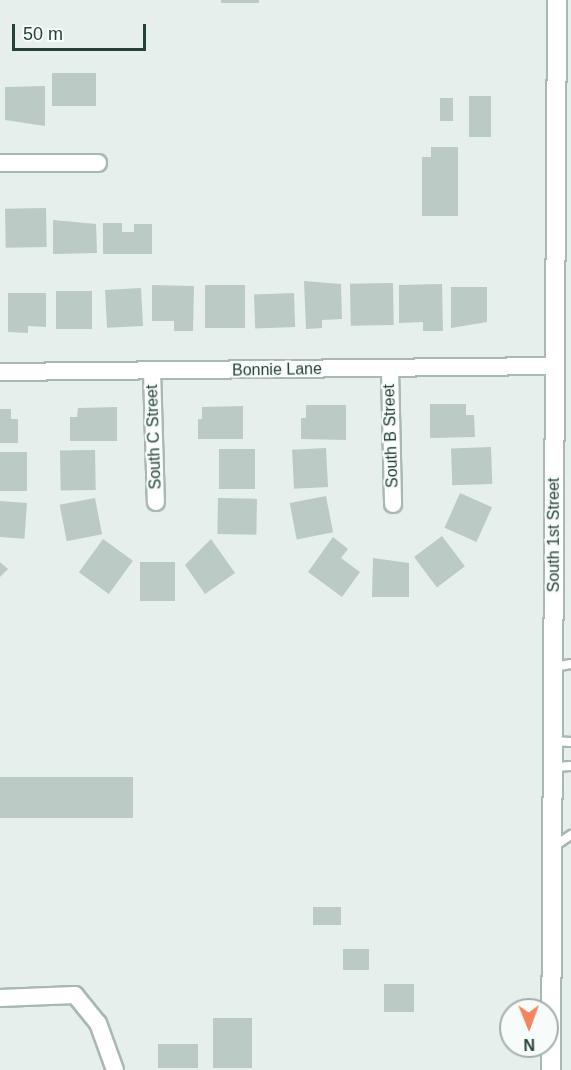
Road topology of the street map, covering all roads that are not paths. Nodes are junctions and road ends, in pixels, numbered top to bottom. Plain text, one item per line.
1 (557, 0) edge
2 (564, 71) edge
3 (0, 163) edge
4 (98, 163) dead end
5 (555, 366) junction
6 (390, 369) junction
7 (152, 371) junction
8 (0, 372) edge
9 (156, 502) dead end
10 (393, 504) dead end
11 (562, 665) edge
12 (562, 741) edge
13 (562, 767) edge
14 (571, 835) edge
15 (552, 847) junction
16 (0, 998) edge
17 (115, 1070) edge
18 (551, 1070) edge

1 - 2 main road, South 1st Street
2 - 5 main road, South 1st Street
3 - 4 street
5 - 6 street, Bonnie Lane
5 - 11 main road, South 1st Street
6 - 7 street, Bonnie Lane
6 - 10 street, South B Street
7 - 8 street, Bonnie Lane
7 - 9 street, South C Street
11 - 12 main road, South 1st Street
12 - 13 main road, South 1st Street
13 - 15 main road, South 1st Street
14 - 15 lane
15 - 18 main road, South 1st Street
16 - 17 street

